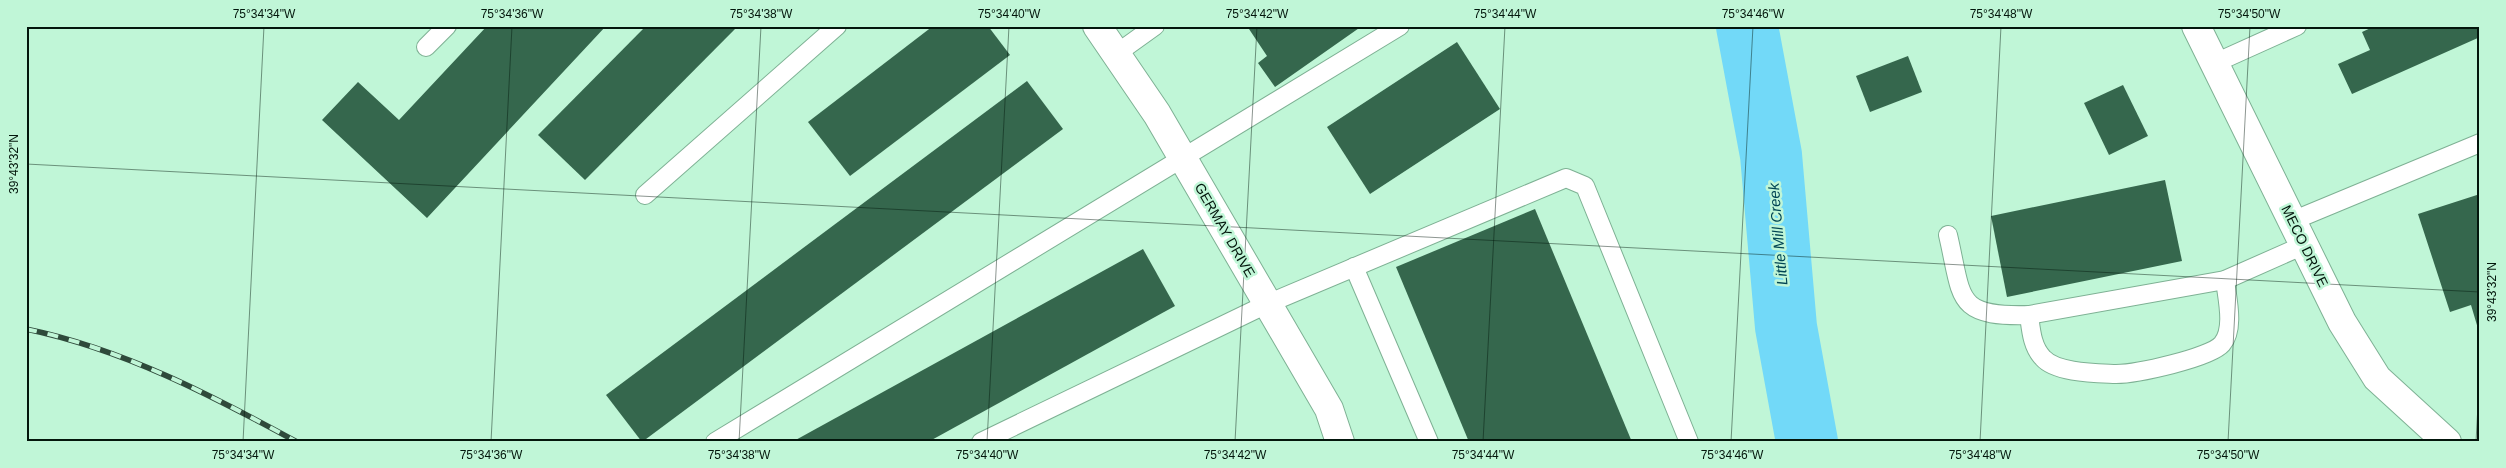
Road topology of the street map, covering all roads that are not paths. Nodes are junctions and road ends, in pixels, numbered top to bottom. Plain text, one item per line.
1 (447, 26) edge
2 (837, 26) edge
3 (1096, 26) edge
4 (1155, 26) edge
5 (1400, 26) edge
6 (2196, 26) edge
7 (2297, 26) edge
8 (426, 47) dead end
9 (1116, 54) junction
10 (2215, 64) junction
11 (2480, 144) edge
12 (1183, 159) junction
13 (645, 195) dead end
14 (2292, 221) junction
15 (1948, 235) dead end
16 (2304, 245) junction
17 (1354, 267) junction
18 (2225, 280) junction
19 (1267, 304) junction
20 (2029, 315) junction
21 (715, 442) edge
22 (981, 442) edge
23 (1340, 442) edge
24 (1429, 442) edge
25 (1689, 442) edge
26 (2447, 442) edge

1 - 8 lane
2 - 13 lane
3 - 9 street, GERMAY DRIVE
4 - 9 lane
5 - 12 lane
6 - 10 street, MECO DRIVE
7 - 10 lane
9 - 12 street, GERMAY DRIVE
10 - 14 street, MECO DRIVE
11 - 14 lane
12 - 19 street, GERMAY DRIVE
12 - 21 lane
14 - 16 street, MECO DRIVE
15 - 20 lane
16 - 18 lane
16 - 26 street, MECO DRIVE
17 - 19 lane
17 - 24 lane
17 - 25 lane
18 - 20 lane
18 - 20 lane
19 - 22 lane
19 - 23 street, GERMAY DRIVE

